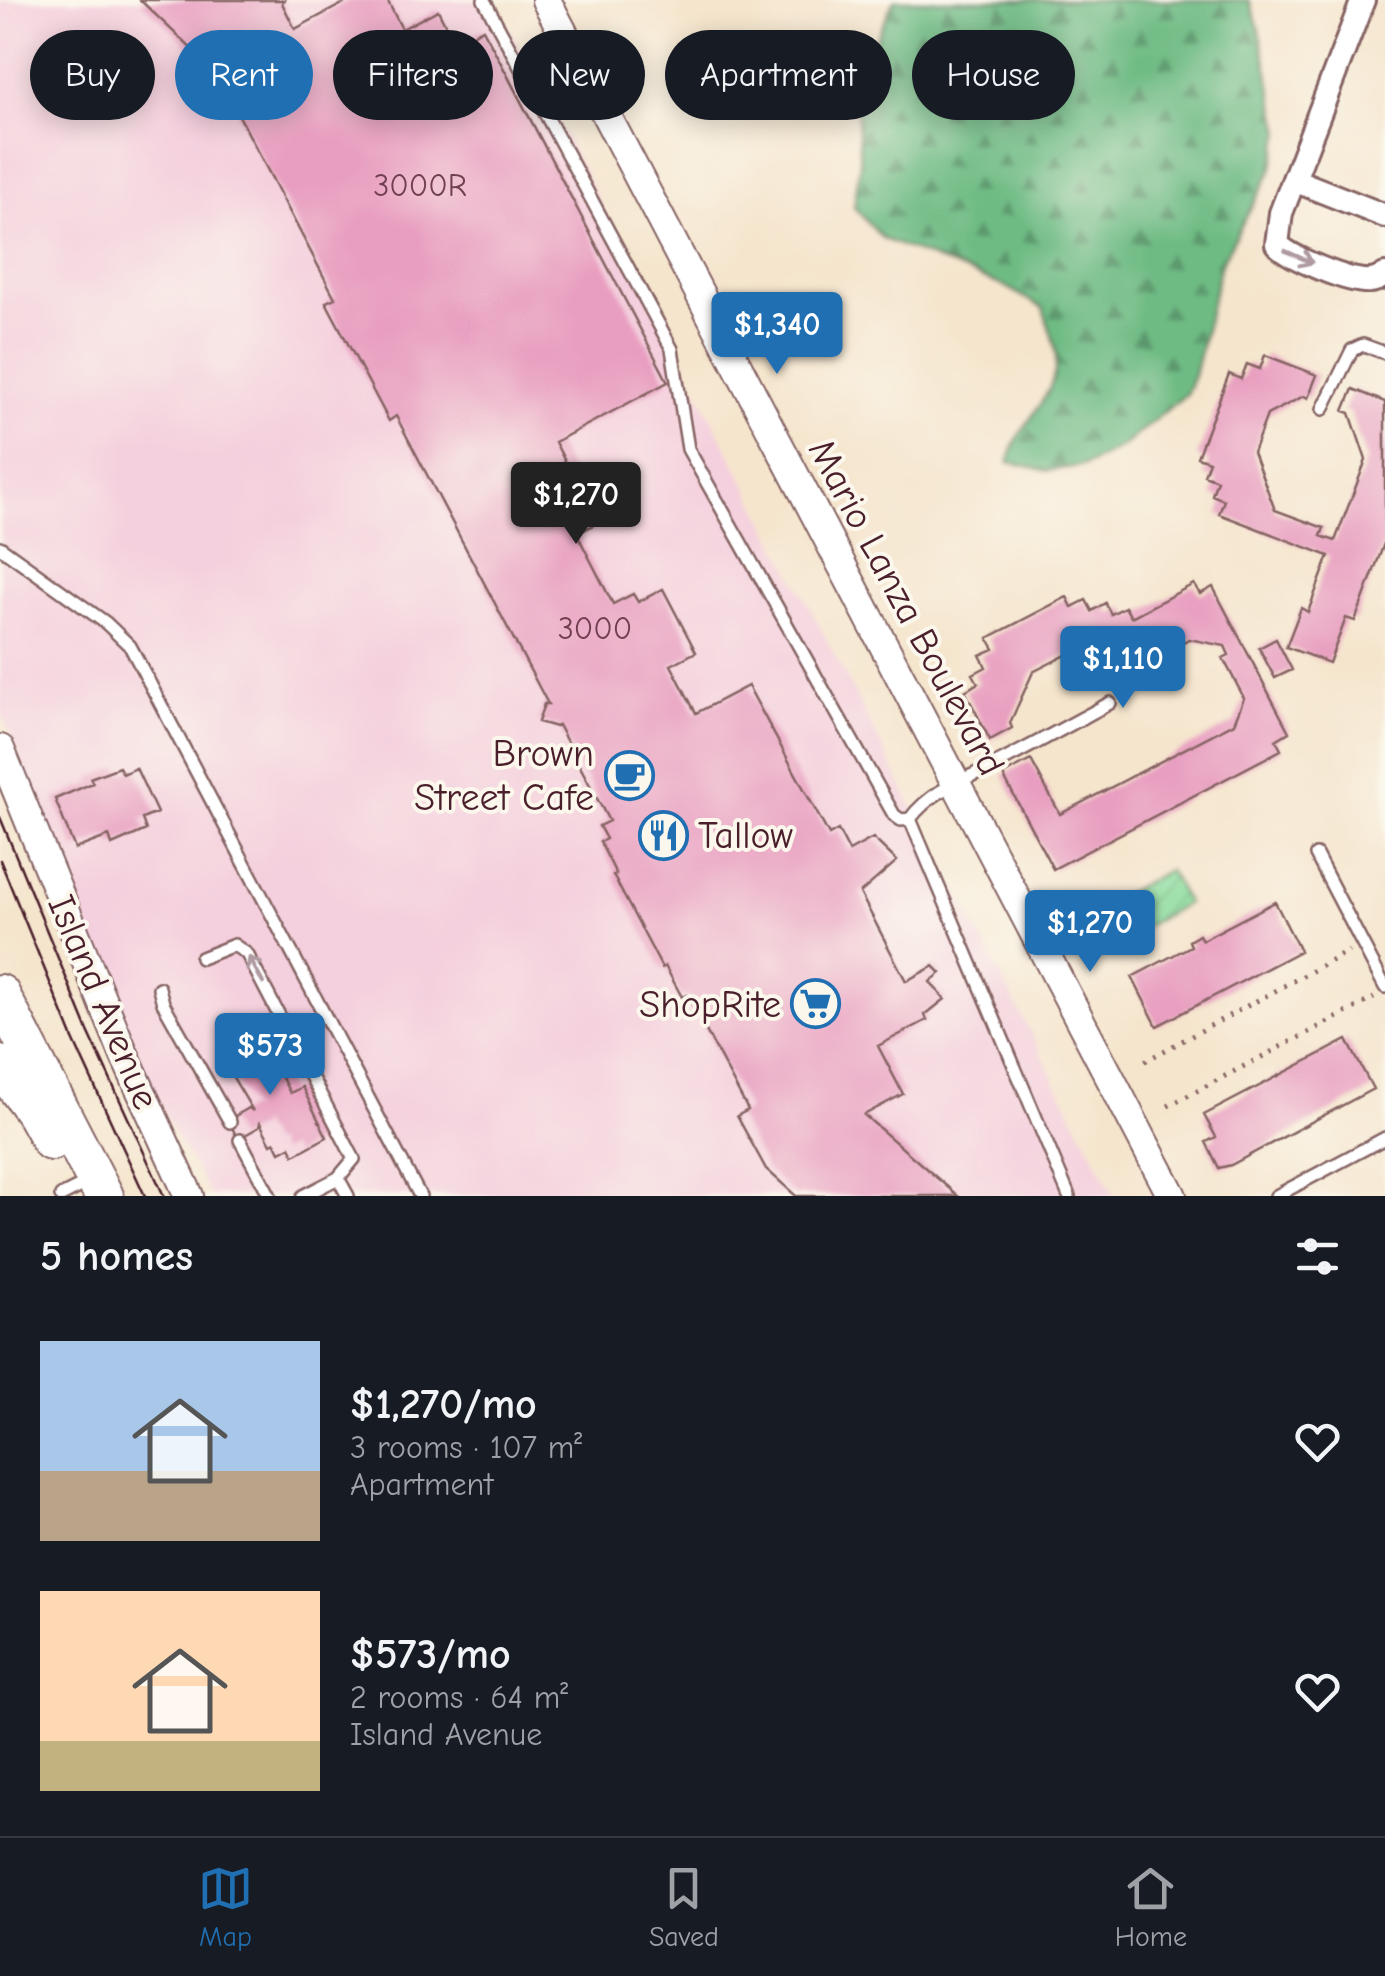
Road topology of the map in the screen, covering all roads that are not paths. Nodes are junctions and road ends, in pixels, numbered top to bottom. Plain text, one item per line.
1 (484, 0) edge
2 (546, 0) edge
3 (1362, 0) edge
4 (1294, 180) junction
5 (1385, 216) edge
6 (1385, 275) edge
7 (1385, 353) edge
8 (1323, 408) dead end
9 (0, 547) edge
10 (1110, 704) dead end
11 (0, 750) edge
12 (956, 781) junction
13 (910, 820) junction
14 (1316, 855) dead end
15 (201, 958) dead end
16 (159, 988) dead end
17 (1385, 990) edge
18 (6, 1020) edge
19 (0, 1066) edge
20 (230, 1122) dead end
21 (1385, 1138) edge
22 (240, 1140) dead end
23 (338, 1178) junction
24 (81, 1194) edge
25 (190, 1196) edge
26 (270, 1196) edge
27 (303, 1196) edge
28 (348, 1196) edge
29 (420, 1196) edge
30 (1069, 1196) edge
31 (1172, 1196) edge
32 (1276, 1196) edge

1 - 13 lane
2 - 12 street, Mario Lanza Boulevard
3 - 4 street
4 - 5 street
4 -> 6 street
7 - 8 lane
9 - 29 lane
10 - 12 lane
11 - 25 street, Island Avenue
12 - 13 lane
12 - 31 street, Mario Lanza Boulevard
13 - 30 lane
14 - 17 lane
23 -> 15 lane
16 - 20 lane
18 - 24 main road
19 - 24 main road
21 - 32 lane
22 - 26 lane
23 - 27 lane
23 - 28 lane

